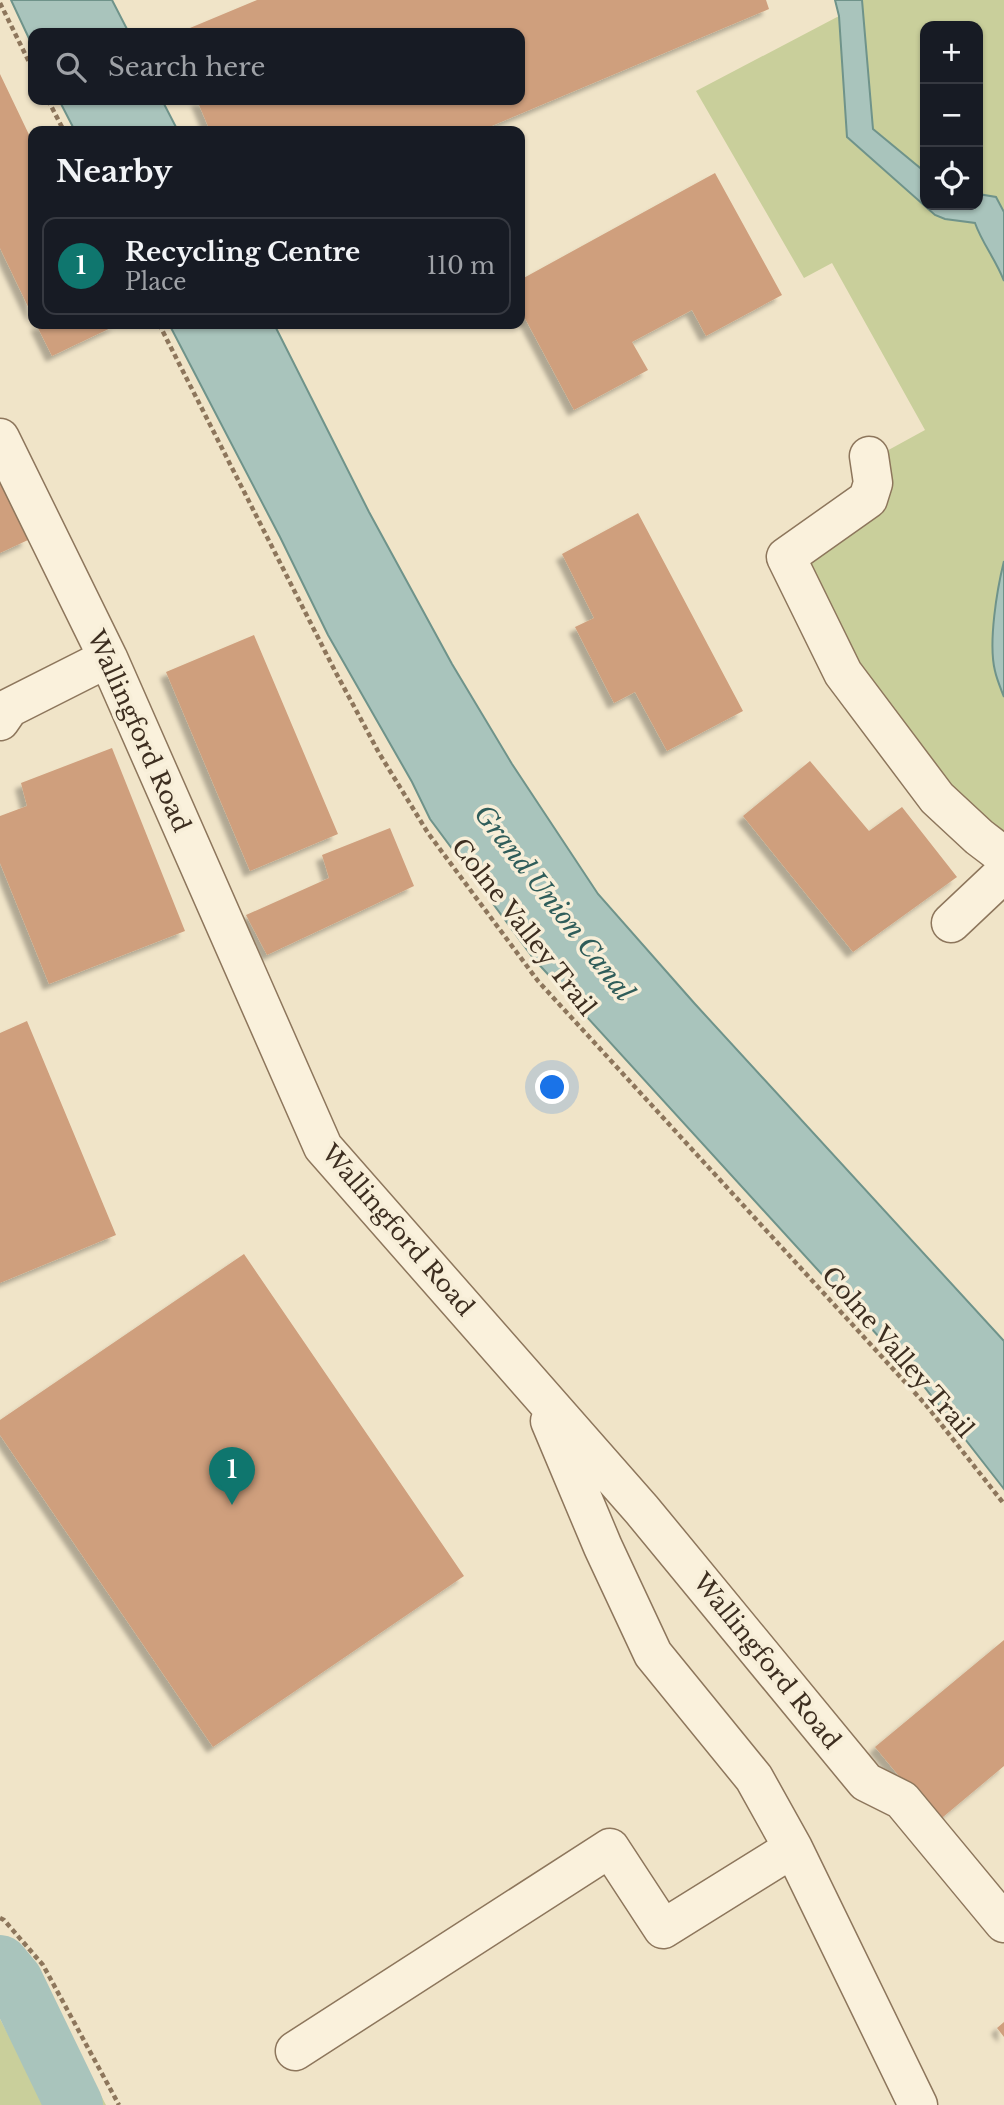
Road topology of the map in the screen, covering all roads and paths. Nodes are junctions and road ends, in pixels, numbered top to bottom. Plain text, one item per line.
1 (0, 3) edge
2 (28, 60) edge
3 (51, 105) edge
4 (61, 126) edge
5 (162, 329) edge
6 (0, 438) edge
7 (869, 456) dead end
8 (108, 658) junction
9 (0, 721) edge
10 (1004, 856) edge
11 (1004, 873) edge
12 (951, 923) dead end
13 (536, 1390) junction
14 (1004, 1504) edge
15 (793, 1848) junction
16 (0, 1918) edge
17 (1004, 1923) edge
18 (295, 2052) dead end
19 (120, 2105) edge
20 (918, 2105) edge

1 - 2 path
3 - 4 path
5 - 14 path, Colne Valley Trail
6 - 8 street, Wallingford Road
7 - 10 street
8 - 9 street
8 - 13 street, Wallingford Road
11 - 12 street
13 - 15 street
13 - 17 street, Wallingford Road
15 - 18 street
15 - 20 street
16 - 19 path

